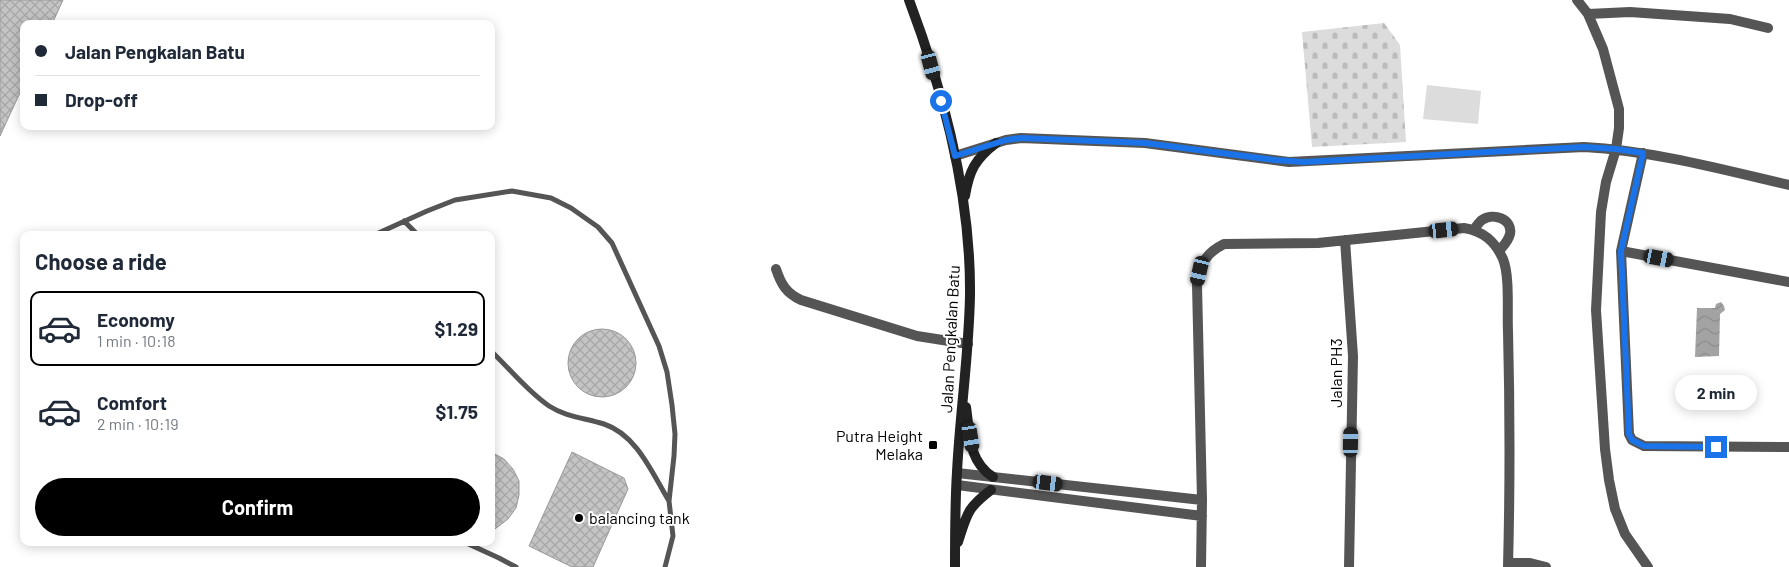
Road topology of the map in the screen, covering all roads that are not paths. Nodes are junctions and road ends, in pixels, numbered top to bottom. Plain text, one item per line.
1 (909, 0) edge
2 (1577, 0) edge
3 (1588, 14) junction
4 (1768, 28) dead end
5 (996, 143) junction
6 (1616, 149) junction
7 (1643, 153) junction
8 (955, 156) junction
9 (1789, 185) edge
10 (964, 212) junction
11 (404, 221) junction
12 (391, 227) junction
13 (1474, 229) junction
14 (382, 231) edge
15 (389, 231) edge
16 (414, 231) edge
17 (1345, 240) junction
18 (1499, 251) junction
19 (1621, 251) junction
20 (776, 268) dead end
21 (1789, 282) edge
22 (968, 344) junction
23 (495, 355) edge
24 (964, 389) junction
25 (1789, 447) edge
26 (957, 473) junction
27 (993, 477) junction
28 (1022, 480) junction
29 (1059, 484) junction
30 (956, 485) junction
31 (991, 490) junction
32 (1021, 494) junction
33 (1058, 498) junction
34 (1202, 500) junction
35 (669, 501) junction
36 (1202, 516) junction
37 (473, 546) edge
38 (955, 553) junction
39 (1508, 565) edge
40 (516, 567) edge
41 (665, 567) edge
42 (955, 567) edge
43 (1201, 567) edge
44 (1349, 567) edge
45 (1546, 567) edge
46 (1648, 567) edge

1 - 8 main road, Jalan Pengkalan Batu
2 - 3 street
3 - 4 street
3 - 6 street
5 - 6 street
5 - 8 street
5 - 10 main road
6 - 7 street
6 - 46 street
7 - 9 street
7 - 19 street
8 - 10 main road, Jalan Pengkalan Batu
10 - 22 main road, Jalan Pengkalan Batu
11 - 12 lane
11 - 16 lane
11 - 35 lane
12 - 14 lane
12 - 15 lane
13 - 17 street
13 - 18 street
13 - 18 street
17 - 34 street
17 - 44 street, Jalan PH3
18 - 39 street
19 - 21 street
19 - 25 street
20 - 22 street
22 - 24 main road, Jalan Pengkalan Batu
23 - 35 lane
24 - 26 main road, Jalan Pengkalan Batu
24 - 27 main road
26 - 27 street
26 - 30 main road, Jalan Pengkalan Batu
27 - 28 street
28 - 29 street
28 - 32 street
29 - 33 street
29 - 34 street
30 - 31 street
30 - 38 main road, Jalan Pengkalan Batu
31 - 32 street
31 - 38 main road
32 - 33 street
33 - 36 street
34 - 36 street
35 - 41 lane
36 - 43 street
37 - 40 lane
38 - 42 main road, Jalan Pengkalan Batu
39 - 45 street

